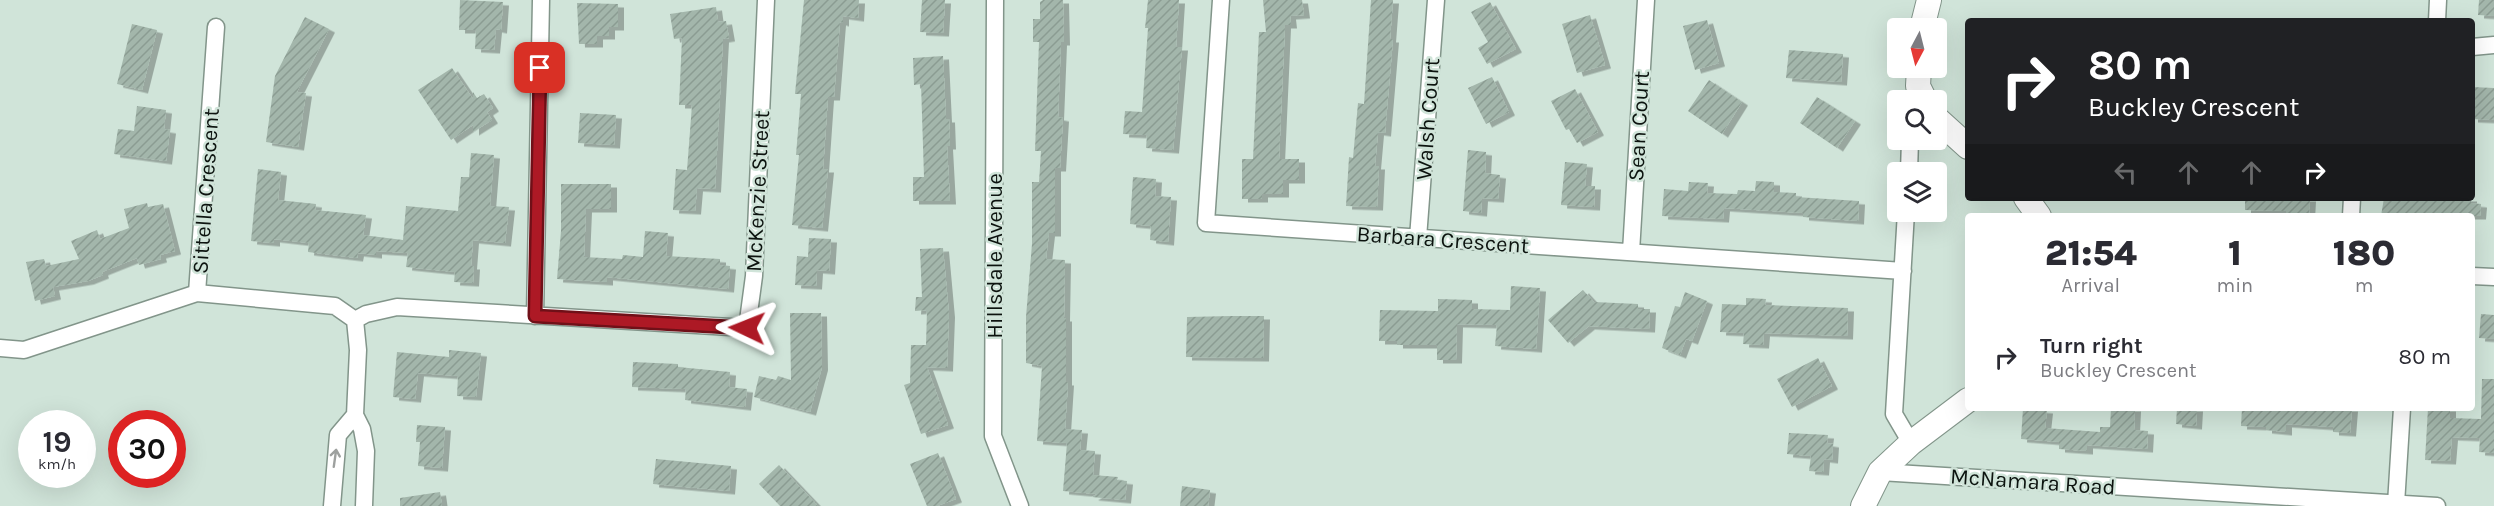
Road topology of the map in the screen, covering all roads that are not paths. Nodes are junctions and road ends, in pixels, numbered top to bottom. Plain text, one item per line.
1 (541, 0) edge
2 (766, 0) edge
3 (995, 0) edge
4 (1221, 0) edge
5 (1436, 0) edge
6 (1646, 0) edge
7 (1929, 0) edge
8 (2438, 0) edge
9 (1924, 18) edge
10 (2437, 18) edge
11 (216, 27) dead end
12 (2494, 45) edge
13 (2475, 47) edge
14 (1947, 128) edge
15 (1965, 144) edge
16 (1905, 222) edge
17 (1418, 238) junction
18 (1631, 252) junction
19 (1903, 271) junction
20 (2475, 276) edge
21 (2494, 277) edge
22 (197, 293) junction
23 (535, 316) junction
24 (355, 320) junction
25 (0, 348) edge
26 (1965, 402) edge
27 (2403, 411) edge
28 (355, 415) junction
29 (1911, 443) junction
30 (1880, 472) junction
31 (2322, 503) edge
32 (2396, 504) junction
33 (332, 506) edge
34 (364, 506) edge
35 (1020, 506) edge
36 (1863, 506) edge
37 (2438, 506) edge

1 - 23 street
2 - 23 street, McKenzie Street
3 - 35 street, Hillsdale Avenue
4 - 17 street, Barbara Crescent
5 - 17 street, Walsh Court
6 - 18 street, Sean Court
7 - 9 main road
8 - 10 street
11 - 22 street, Sittella Crescent
12 - 13 street
14 - 15 main road
16 - 19 street
17 - 18 street, Barbara Crescent
18 - 19 street, Barbara Crescent
19 - 29 street
20 - 21 street
22 - 24 street
22 - 25 street, Sittella Crescent
23 - 24 street, McKenzie Street
24 - 28 street
26 - 29 main road
27 - 32 street
33 -> 28 street
28 - 34 street
29 - 30 main road
30 - 31 street, McNamara Road
30 - 36 main road
31 - 32 street, McNamara Road
32 - 37 street, McNamara Road

